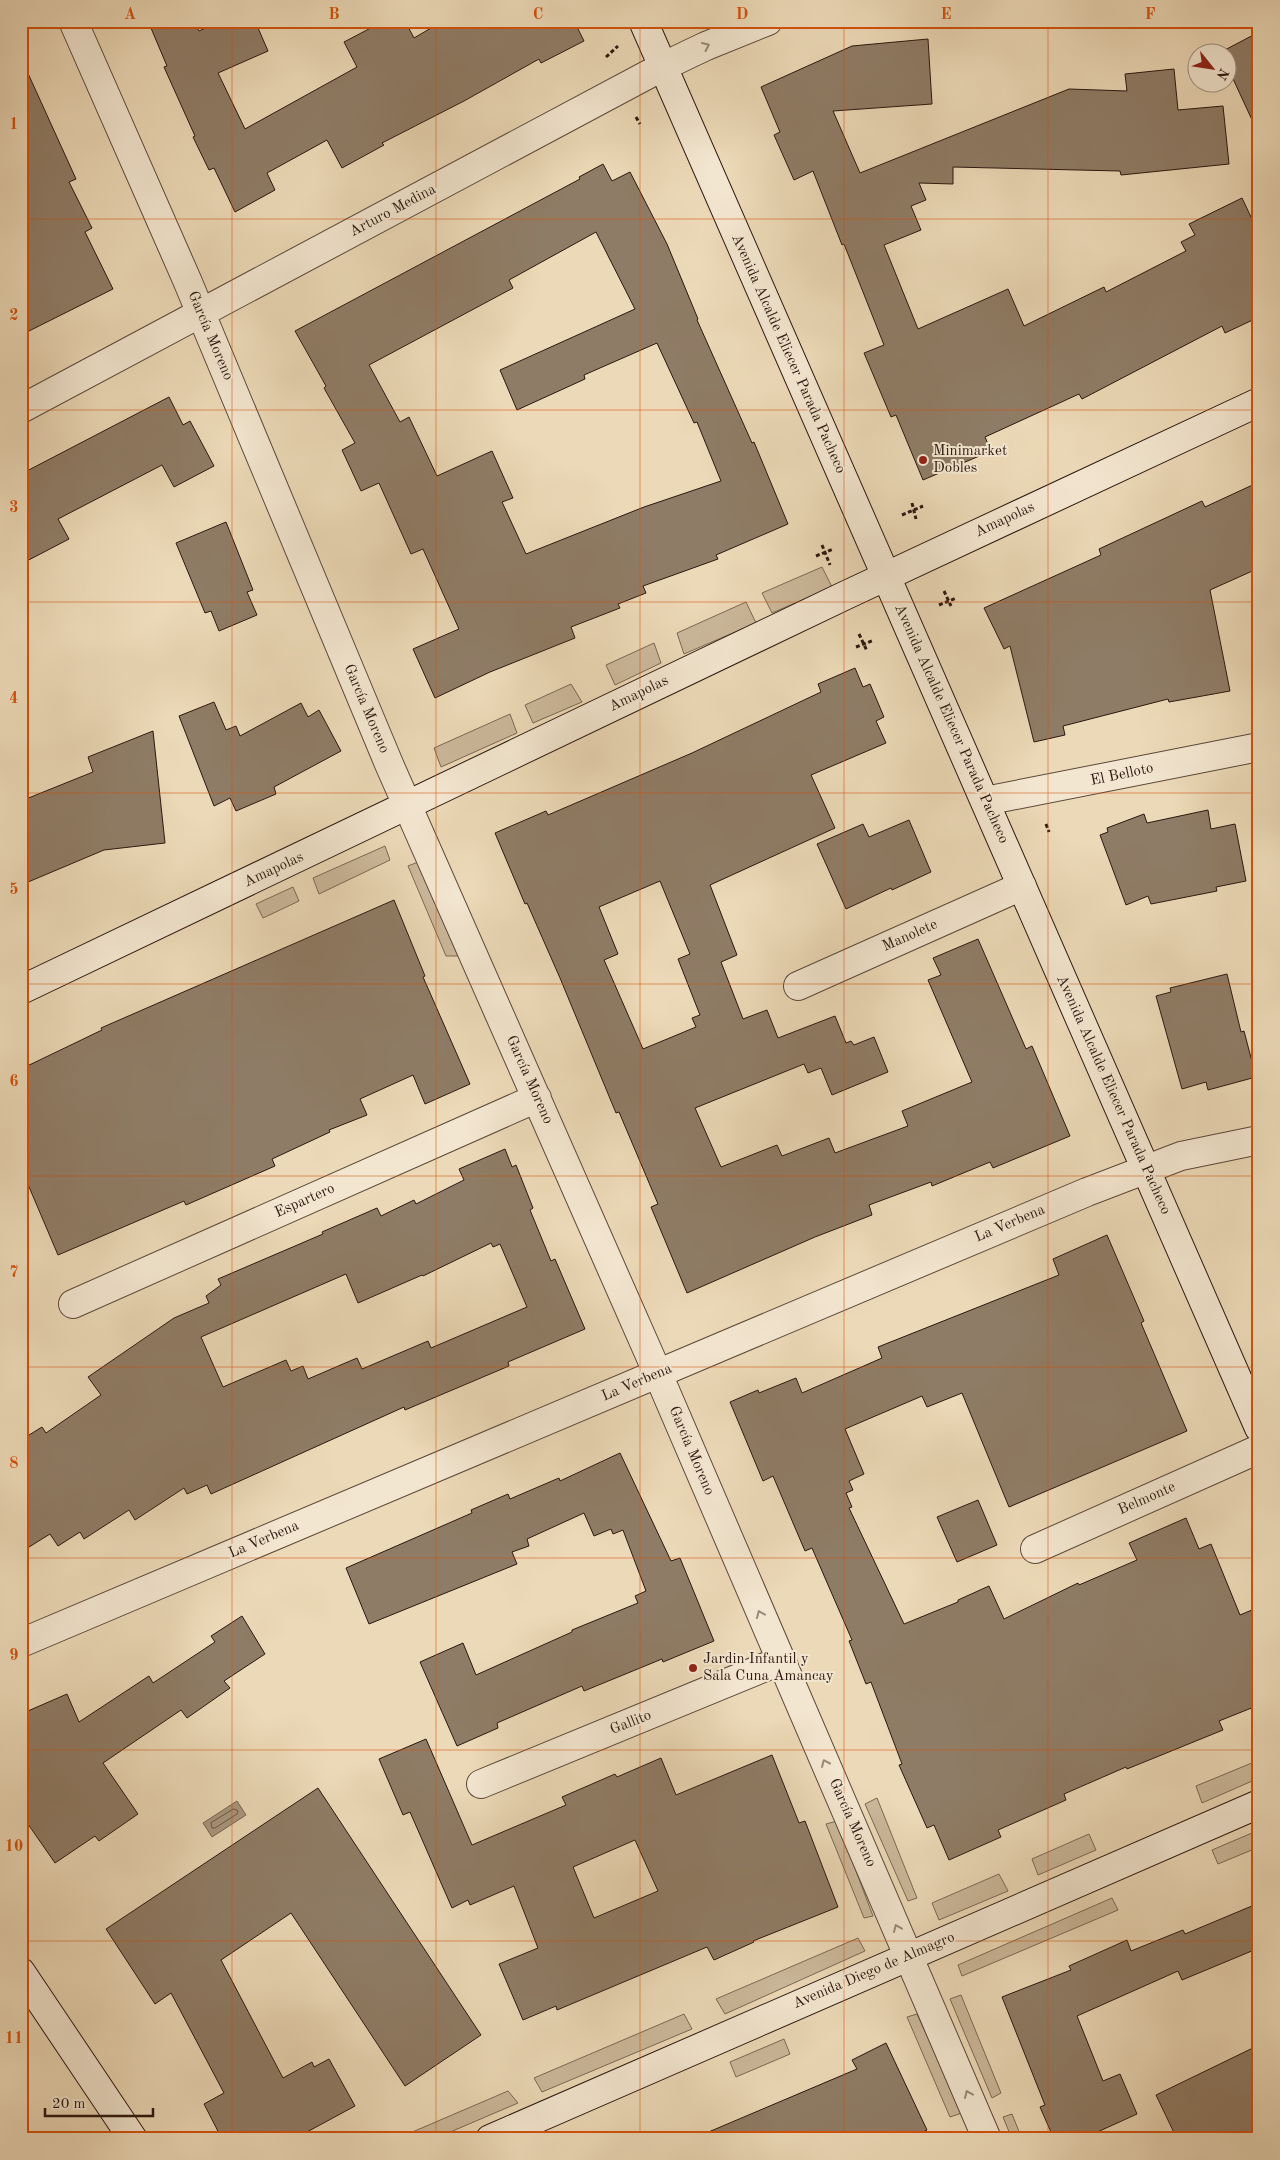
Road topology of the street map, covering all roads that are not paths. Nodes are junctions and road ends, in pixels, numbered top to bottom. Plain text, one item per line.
1 (72, 21) edge
2 (643, 21) edge
3 (768, 21) edge
4 (662, 67) junction
5 (201, 313) junction
6 (1259, 402) edge
7 (21, 409) edge
8 (886, 577) junction
9 (1259, 747) edge
10 (985, 801) junction
11 (408, 805) junction
12 (1022, 886) junction
13 (798, 986) dead end
14 (21, 990) edge
15 (537, 1098) junction
16 (1259, 1140) edge
17 (1146, 1168) junction
18 (73, 1304) dead end
19 (658, 1374) junction
20 (1259, 1428) edge
21 (1259, 1449) edge
22 (1035, 1549) dead end
23 (21, 1643) edge
24 (780, 1661) junction
25 (481, 1784) dead end
26 (1259, 1804) edge
27 (909, 1956) junction
28 (21, 1972) edge
29 (133, 2139) edge
30 (490, 2139) edge
31 (987, 2139) edge

1 - 5 street, García Moreno
2 - 4 street, Avenida Alcalde Eliecer Parada Pacheco
4 -> 3 street, Arturo Medina
4 - 5 street, Arturo Medina
4 - 8 street, Avenida Alcalde Eliecer Parada Pacheco
5 - 7 street, Arturo Medina
5 - 11 street, García Moreno
6 - 8 street, Amapolas
8 - 10 street, Avenida Alcalde Eliecer Parada Pacheco
8 - 11 street, Amapolas
9 - 10 street, El Belloto
10 - 12 street, Avenida Alcalde Eliecer Parada Pacheco
11 - 14 street, Amapolas
11 - 15 street, García Moreno
12 - 13 street, Manolete
12 - 17 street, Avenida Alcalde Eliecer Parada Pacheco
15 - 18 street, Espartero
15 - 19 street, García Moreno
16 - 17 street, La Verbena
17 - 19 street, La Verbena
17 - 20 street, Avenida Alcalde Eliecer Parada Pacheco
19 - 23 street, La Verbena
24 -> 19 street, García Moreno
21 - 22 street, Belmonte
24 - 25 street, Gallito
27 -> 24 street, García Moreno
26 - 27 street, Avenida Diego de Almagro
27 - 30 street, Avenida Diego de Almagro
31 -> 27 street, García Moreno
28 - 29 street

